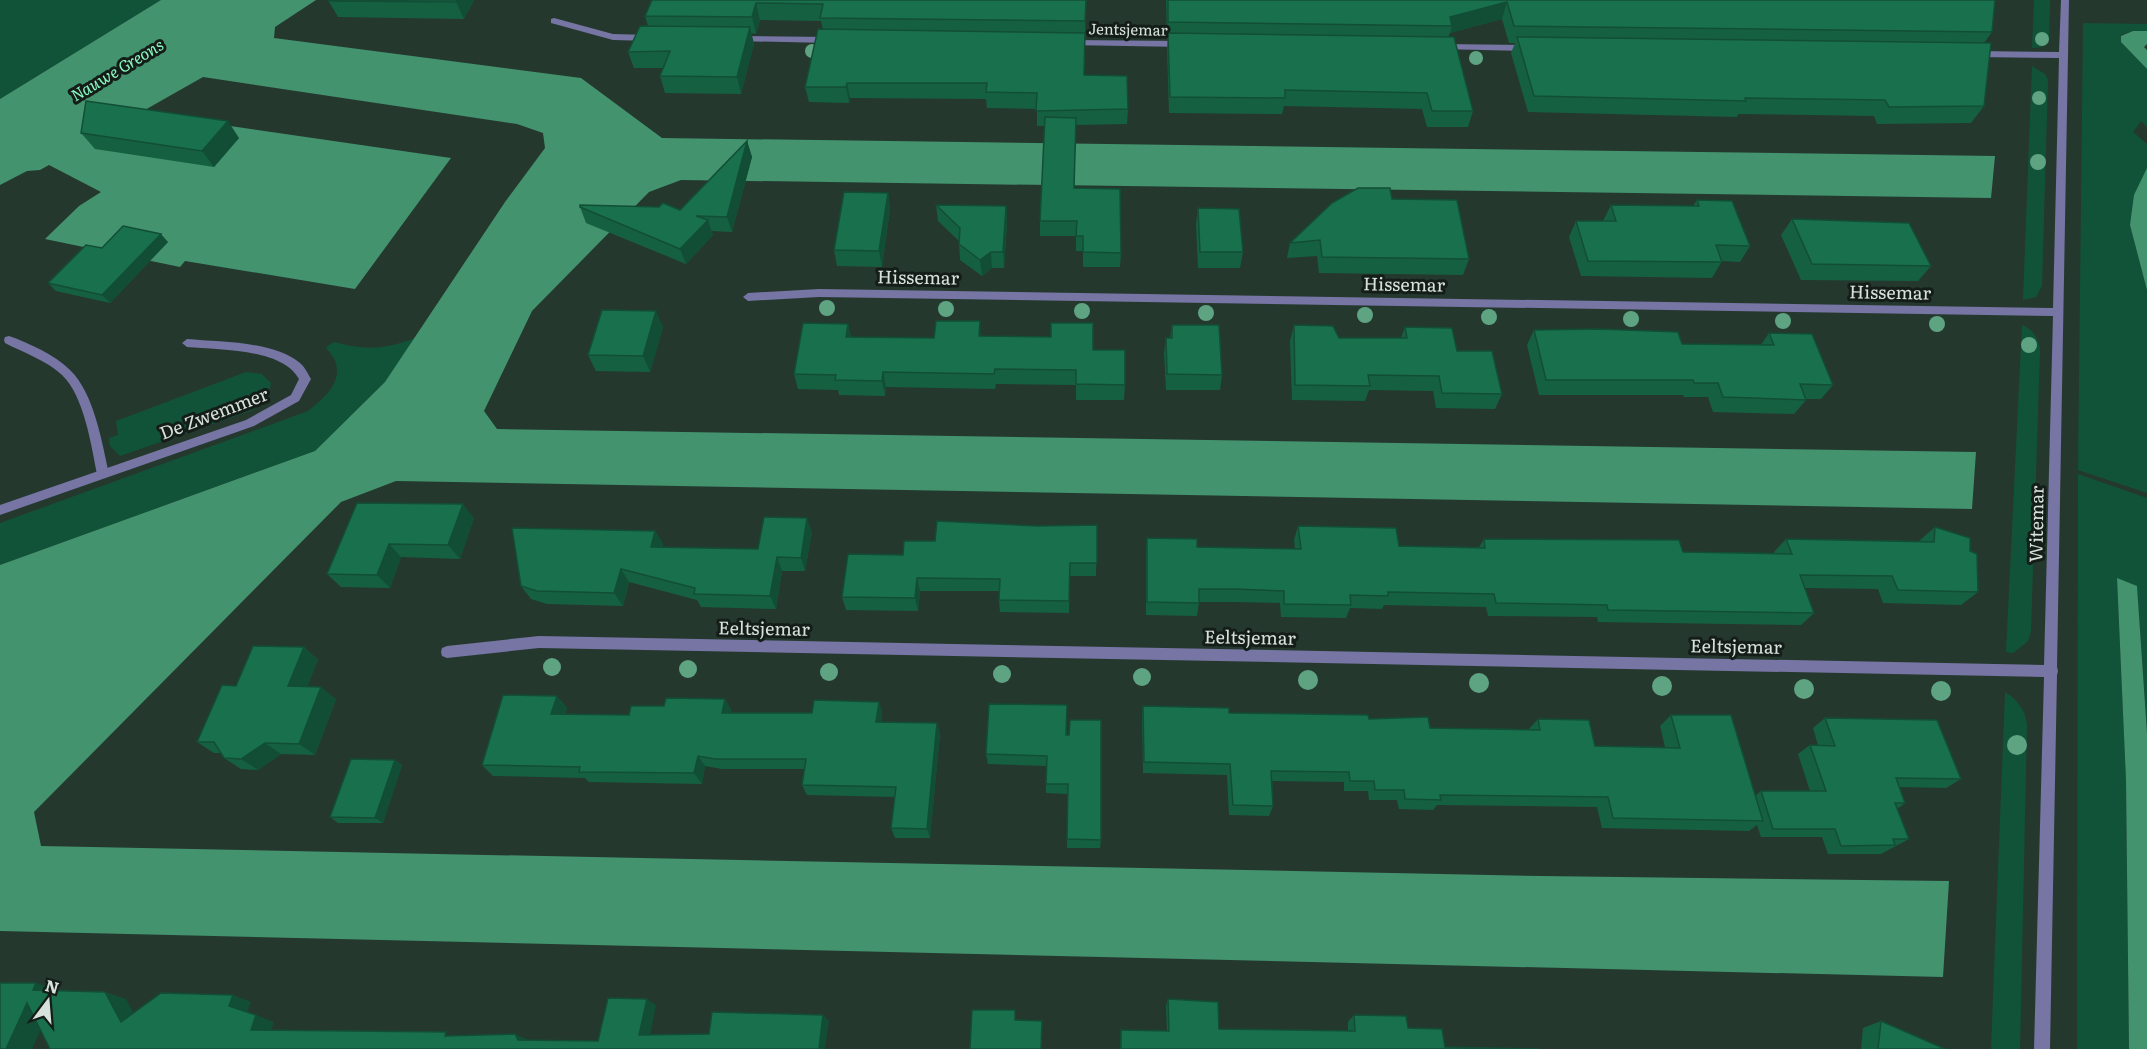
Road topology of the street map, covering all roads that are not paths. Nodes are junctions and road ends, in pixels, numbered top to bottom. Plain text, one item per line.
1 (2065, 0) edge
2 (554, 21) dead end
3 (661, 38) edge
4 (721, 39) edge
5 (841, 40) edge
6 (1056, 43) edge
7 (1200, 45) edge
8 (1428, 47) edge
9 (1536, 49) edge
10 (1967, 54) edge
11 (2064, 55) junction
12 (748, 297) dead end
13 (2059, 312) junction
14 (9, 340) dead end
15 (187, 344) dead end
16 (103, 474) junction
17 (0, 510) edge
18 (447, 652) dead end
19 (2052, 671) junction
20 (2042, 1049) edge

1 - 11 street, Witemar
2 - 3 street
4 - 5 street
6 - 7 street, Jentsjemar
8 - 9 street
10 - 11 street
11 - 13 street, Witemar
12 - 13 street, Hissemar
13 - 19 street, Witemar
14 - 16 street
15 - 16 street, De Zwemmer
16 - 17 street, De Zwemmer
18 - 19 street, Eeltsjemar
19 - 20 street, Witemar

